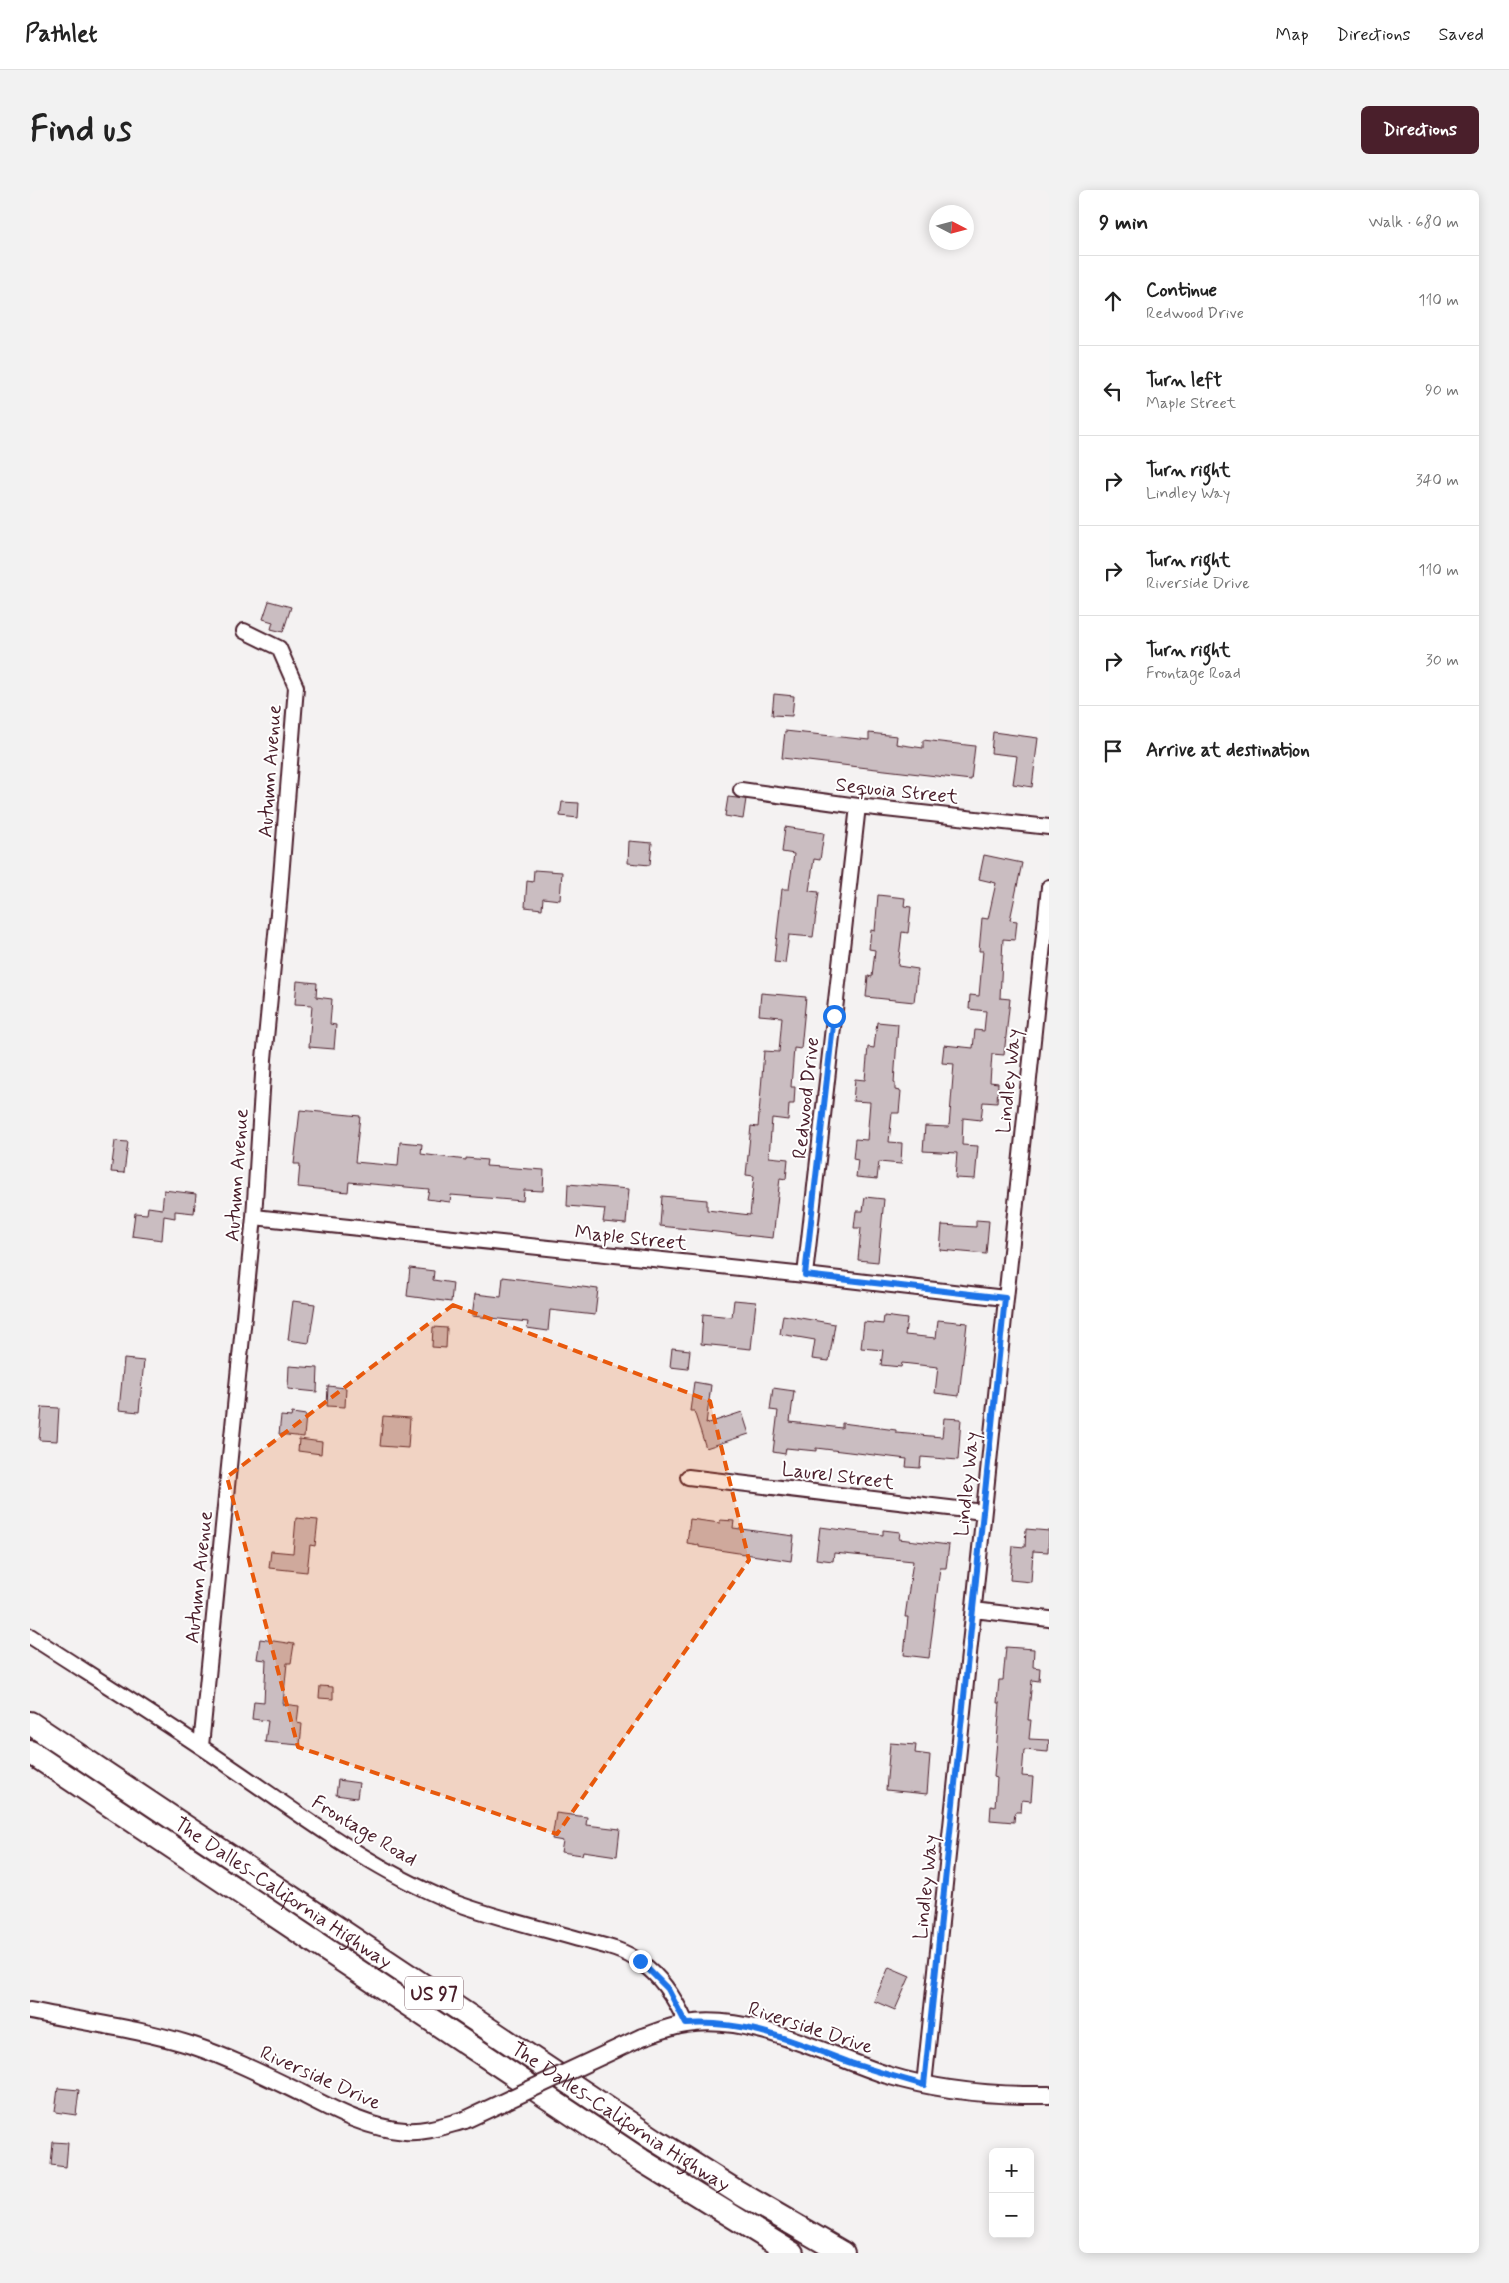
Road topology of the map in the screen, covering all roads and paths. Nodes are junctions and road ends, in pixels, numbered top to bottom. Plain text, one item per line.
1 (244, 631) dead end
2 (741, 790) dead end
3 (858, 806) junction
4 (1049, 826) edge
5 (1049, 887) edge
6 (254, 1217) junction
7 (805, 1275) junction
8 (1005, 1298) junction
9 (688, 1477) dead end
10 (983, 1512) junction
11 (974, 1610) junction
12 (1049, 1619) edge
13 (30, 1636) edge
14 (30, 1723) edge
15 (201, 1746) junction
16 (30, 1752) edge
17 (30, 2011) edge
18 (686, 2024) junction
19 (924, 2085) junction
20 (1049, 2095) edge
21 (792, 2253) edge
22 (843, 2253) edge

1 - 6 street, Autumn Avenue
2 - 3 street, Sequoia Street
3 - 4 street, Sequoia Street
3 - 7 street, Redwood Drive
5 - 8 street, Lindley Way
6 - 7 street, Maple Street
6 - 15 street, Autumn Avenue
7 - 8 street, Maple Street
8 - 10 street, Lindley Way
9 - 10 street, Laurel Street
10 - 11 street, Lindley Way
11 - 12 street
11 - 19 street, Lindley Way
13 - 15 street, Frontage Road
14 - 22 highway, The Dalles-California Highway / US 97
15 - 18 street, Frontage Road
16 - 21 highway, The Dalles-California Highway / US 97
17 - 18 street, Riverside Drive, bridge
18 - 19 street, Riverside Drive
19 - 20 street, Riverside Drive

